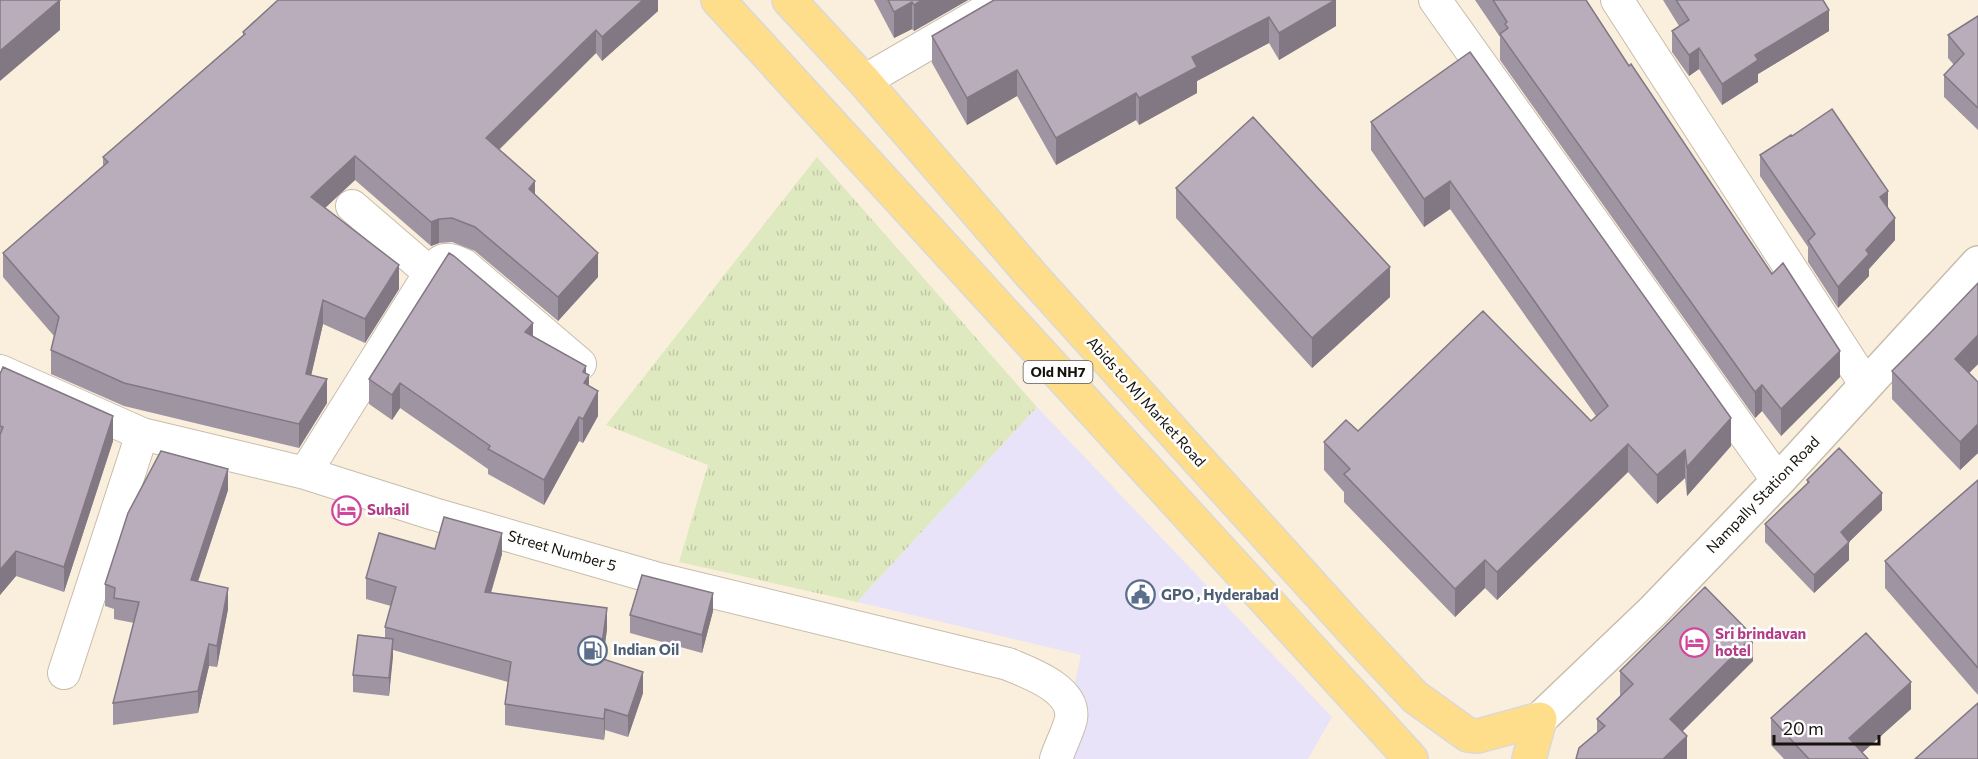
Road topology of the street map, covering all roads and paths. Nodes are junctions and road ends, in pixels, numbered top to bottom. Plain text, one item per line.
1 (718, 0) edge
2 (789, 0) edge
3 (1004, 0) edge
4 (1435, 0) edge
5 (1617, 0) edge
6 (864, 81) junction
7 (352, 207) dead end
8 (1978, 263) edge
9 (430, 273) junction
10 (580, 364) edge
11 (0, 371) edge
12 (1866, 385) junction
13 (142, 434) junction
14 (305, 473) junction
15 (1778, 481) junction
16 (64, 673) dead end
17 (1415, 697) junction
18 (1540, 719) junction
19 (1400, 754) edge
20 (1056, 759) edge
21 (1529, 759) edge

1 - 19 main road, Old NH7
2 - 6 main road, Abids to MJ Market Road / Old NH7
3 - 6 street
4 - 15 street
5 - 12 street
6 - 17 main road, Abids to MJ Market Road / Old NH7
7 - 9 street
8 - 12 main road, Nampally Station Road
9 - 10 street
9 - 14 street
11 - 13 street, Street Number 5
12 - 15 main road, Nampally Station Road
13 - 14 street, Street Number 5
13 - 16 street
14 - 20 street, Street Number 5
15 - 18 main road, Nampally Station Road
17 - 18 main road, Abids to MJ Market Road
17 - 19 main road, Old NH7
18 - 21 main road

